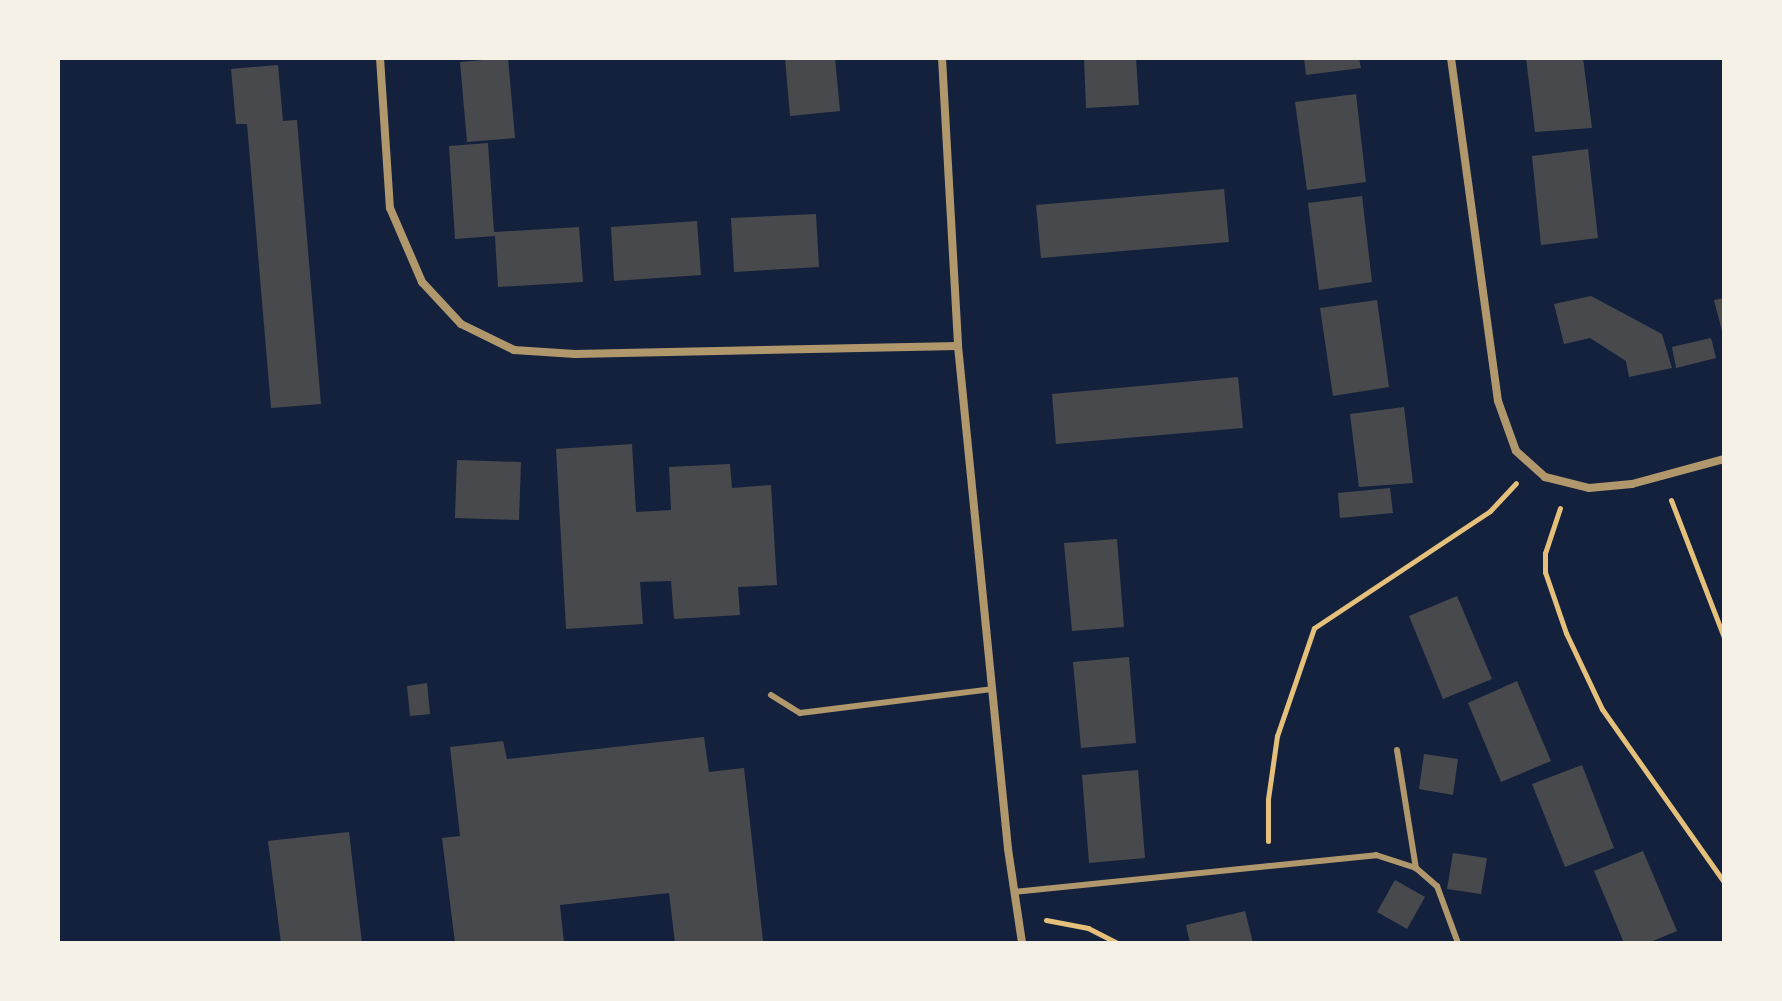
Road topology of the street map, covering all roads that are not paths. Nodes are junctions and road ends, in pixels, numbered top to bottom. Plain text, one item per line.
1 (380, 58) edge
2 (942, 58) edge
3 (1451, 58) edge
4 (958, 346) junction
5 (1724, 459) edge
6 (992, 689) junction
7 (771, 695) dead end
8 (1397, 750) dead end
9 (1416, 868) junction
10 (1014, 892) junction
11 (1022, 943) edge
12 (1458, 943) edge

1 - 4 street
2 - 4 street
3 - 5 street
4 - 6 street
6 - 7 lane
6 - 10 street
8 - 9 lane
9 - 10 lane
9 - 12 lane
10 - 11 street

